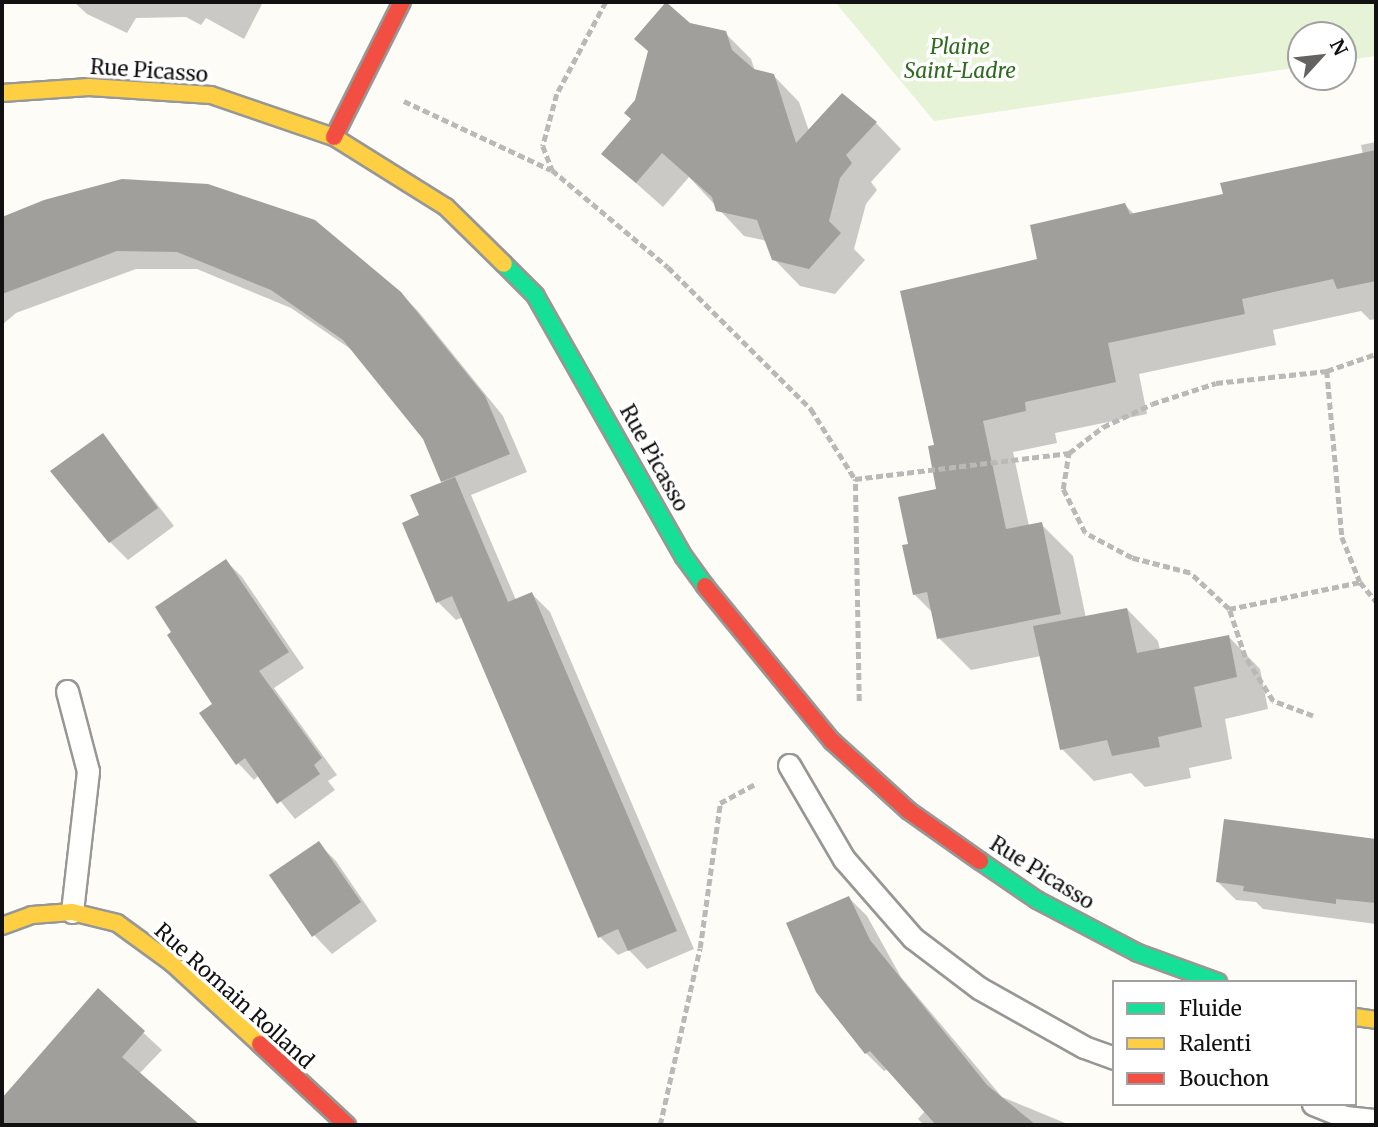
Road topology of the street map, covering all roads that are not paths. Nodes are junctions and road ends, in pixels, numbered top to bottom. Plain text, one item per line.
1 (402, 2) edge
2 (2, 93) edge
3 (334, 137) junction
4 (67, 691) dead end
5 (789, 765) road end
6 (72, 912) junction
7 (2, 926) edge
8 (1138, 953) junction
9 (1149, 980) edge
10 (1212, 980) edge
11 (1357, 1017) edge
12 (1376, 1020) edge
13 (1112, 1057) edge
14 (1318, 1106) edge
15 (1376, 1120) edge
16 (346, 1125) edge

1 - 3 street
2 - 3 street, Rue Picasso
3 - 8 street, Rue Picasso
4 - 6 lane
5 - 13 lane
6 - 7 street, Rue Romain Rolland
6 - 16 street, Rue Romain Rolland
8 - 9 lane
8 - 10 street, Rue Picasso
11 - 12 street
14 - 15 lane

